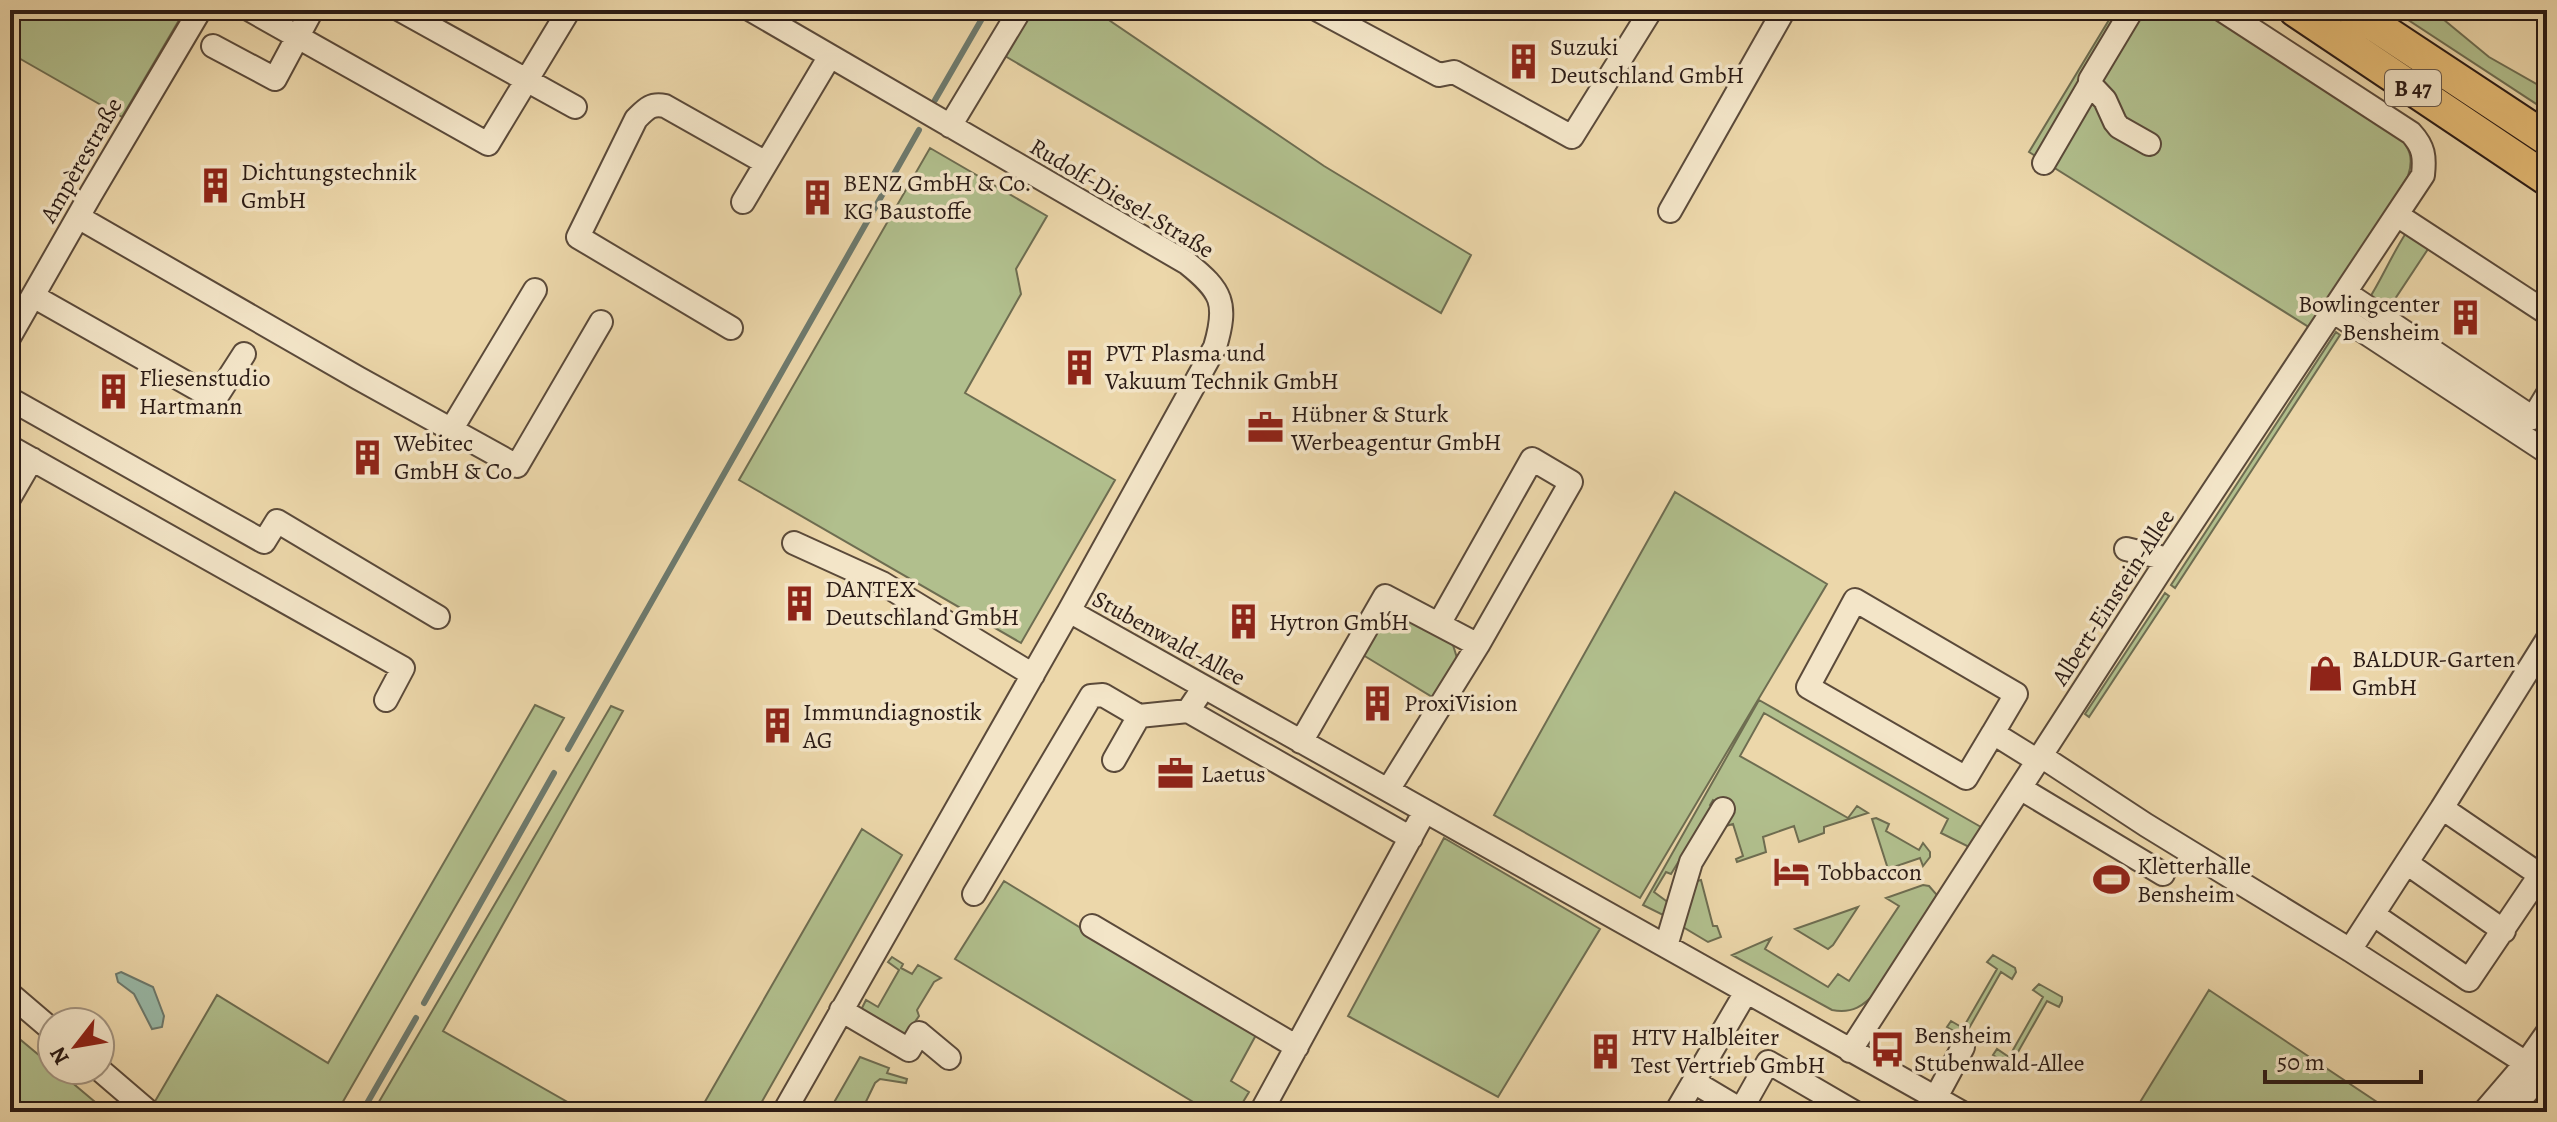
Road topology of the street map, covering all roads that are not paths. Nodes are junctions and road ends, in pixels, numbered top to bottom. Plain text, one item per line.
1 (200, 10) edge
2 (250, 10) edge
3 (312, 10) edge
4 (400, 10) edge
5 (569, 10) edge
6 (1020, 10) edge
7 (1318, 10) edge
8 (1651, 10) edge
9 (1784, 10) edge
10 (2132, 10) edge
11 (2222, 10) edge
12 (2295, 10) edge
13 (2352, 10) edge
14 (765, 13) edge
15 (297, 37) junction
16 (213, 46) dead end
17 (830, 56) junction
18 (527, 79) junction
19 (2090, 84) junction
20 (575, 107) dead end
21 (950, 126) junction
22 (2547, 139) edge
23 (2149, 144) dead end
24 (766, 163) junction
25 (2044, 163) dead end
26 (2547, 179) edge
27 (743, 202) dead end
28 (1670, 211) dead end
29 (2397, 215) junction
30 (78, 217) junction
31 (535, 290) dead end
32 (33, 296) junction
33 (2340, 303) junction
34 (2547, 313) edge
35 (601, 322) dead end
36 (731, 328) dead end
37 (10, 336) edge
38 (244, 354) dead end
39 (2547, 395) edge
40 (10, 399) edge
41 (451, 430) junction
42 (10, 447) edge
43 (2547, 452) edge
44 (32, 459) junction
45 (10, 497) edge
46 (794, 543) dead end
47 (2168, 559) junction
48 (2153, 581) junction
49 (1069, 611) junction
50 (438, 617) dead end
51 (1439, 624) junction
52 (2547, 640) edge
53 (1478, 645) junction
54 (1033, 675) junction
55 (1204, 687) junction
56 (386, 700) dead end
57 (1188, 711) junction
58 (1139, 716) junction
59 (1993, 733) junction
60 (1301, 742) junction
61 (2039, 758) junction
62 (1114, 760) dead end
63 (2020, 788) junction
64 (1388, 790) junction
65 (2442, 808) junction
66 (1723, 809) dead end
67 (1425, 811) junction
68 (1411, 838) junction
69 (2408, 864) junction
70 (2163, 874) dead end
71 (974, 894) dead end
72 (2374, 915) junction
73 (1092, 926) dead end
74 (2504, 931) junction
75 (1666, 946) junction
76 (2350, 950) junction
77 (1746, 992) junction
78 (10, 994) edge
79 (841, 1010) junction
80 (36, 1016) edge
81 (2547, 1033) edge
82 (1297, 1047) junction
83 (1963, 1047) dead end
84 (1850, 1051) junction
85 (949, 1058) dead end
86 (2536, 1066) edge
87 (1694, 1082) junction
88 (116, 1084) edge
89 (1932, 1105) edge
90 (791, 1110) edge
91 (149, 1112) edge
92 (1261, 1112) edge
93 (1676, 1112) edge
94 (1854, 1112) edge
95 (1961, 1112) edge
96 (2484, 1112) edge
97 (2509, 1112) edge

1 - 30 street, Ampèrestraße
2 - 15 street
3 - 15 street
4 - 18 street
5 - 18 street
6 - 21 street
7 - 8 street
9 - 28 street
10 - 19 street
11 - 29 street, Albert-Einstein-Allee
12 - 26 highway, B 47
13 - 22 highway, B 47
14 - 17 street, Rudolf-Diesel-Straße
15 - 16 street
15 - 18 street
17 - 21 street, Rudolf-Diesel-Straße
17 - 24 street
18 - 20 street
19 - 23 street
19 - 25 street
21 - 49 street, Rudolf-Diesel-Straße
24 - 27 street
24 - 36 street
29 - 33 street, Albert-Einstein-Allee
29 - 34 street
30 - 32 street, Ampèrestraße
30 - 41 street
31 - 41 street
32 - 37 street, Ampèrestraße
32 - 38 street
33 - 39 street
33 - 43 street
33 - 47 street, Albert-Einstein-Allee
35 - 41 street
40 - 50 street
42 - 44 street
44 - 45 street
44 - 56 street
46 - 54 street
47 - 48 street, Albert-Einstein-Allee
47 - 48 street
48 - 61 street, Albert-Einstein-Allee
49 - 54 street, Stubenwald-Allee
49 - 55 street, Stubenwald-Allee
51 - 53 street
51 - 53 street
51 - 60 street
52 - 65 street
53 - 64 street
54 - 79 street, Stubenwald-Allee
55 - 57 street
55 - 60 street, Stubenwald-Allee
57 - 58 street
57 - 68 street
58 - 62 street
58 - 71 street
59 - 59 street
59 - 61 street
60 - 64 street, Stubenwald-Allee
61 - 63 street, Albert-Einstein-Allee
61 - 76 street
63 - 70 street
63 - 84 street, Albert-Einstein-Allee
64 - 67 street, Stubenwald-Allee
65 - 69 street
65 - 74 street
66 - 75 street
67 - 68 street
67 - 75 street, Stubenwald-Allee
68 - 82 street
69 - 72 street
69 - 74 street
72 - 74 street
72 - 76 street
73 - 82 street
75 - 77 street, Stubenwald-Allee
76 - 86 street
77 - 84 street, Stubenwald-Allee
77 - 87 street
78 - 80 street
79 - 85 street
79 - 90 street, Stubenwald-Allee
81 - 86 street
82 - 92 street
83 - 89 street
84 - 89 street, Stubenwald-Allee
86 - 96 street
86 - 97 street
87 - 93 street
87 - 94 street
88 - 91 street
89 - 95 street, Stubenwald-Allee

